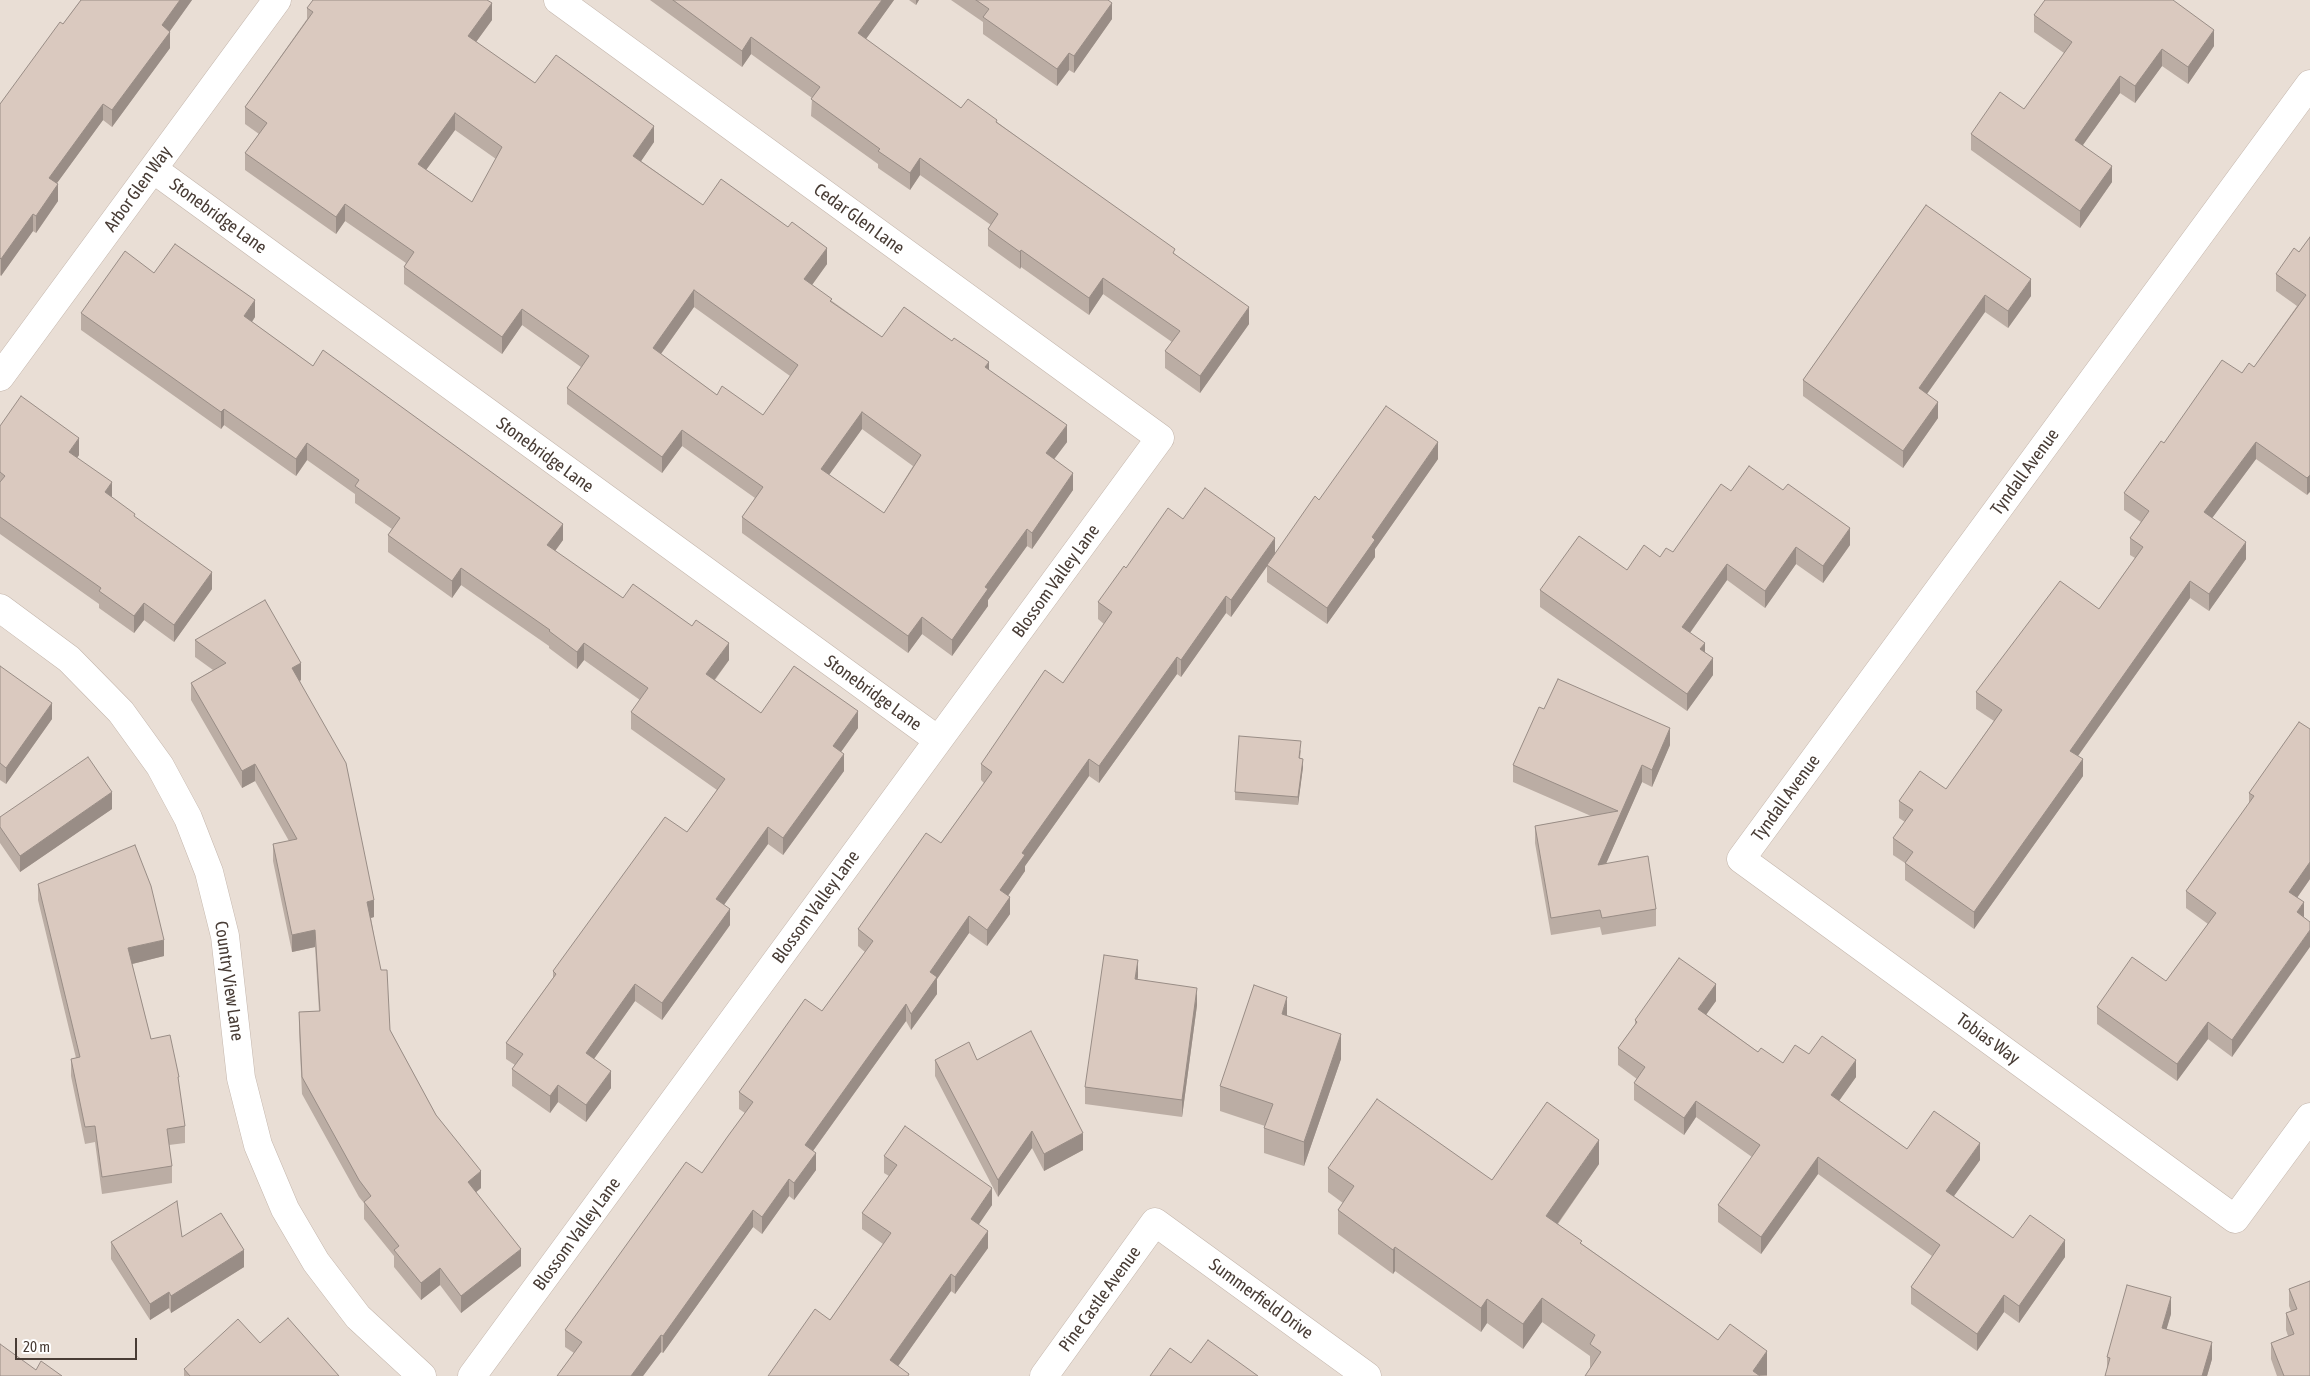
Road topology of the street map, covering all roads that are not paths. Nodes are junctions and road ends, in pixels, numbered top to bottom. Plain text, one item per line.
1 (277, 0) edge
2 (558, 0) edge
3 (2310, 84) edge
4 (153, 169) junction
5 (0, 377) edge
6 (1160, 438) joint
7 (0, 608) edge
8 (938, 740) junction
9 (1741, 860) joint
10 (2310, 1117) edge
11 (1155, 1222) joint
12 (422, 1376) edge
13 (472, 1376) edge
14 (1044, 1376) edge
15 (1368, 1376) edge

1 - 4 street, Arbor Glen Way
2 - 6 street, Cedar Glen Lane
3 - 9 street, Tyndall Avenue
4 - 5 street, Arbor Glen Way
4 - 8 street, Stonebridge Lane
6 - 8 street, Blossom Valley Lane
7 - 12 street, Country View Lane
8 - 13 street, Blossom Valley Lane
9 - 10 street, Tobias Way
11 - 14 street, Pine Castle Avenue
11 - 15 street, Summerfield Drive

